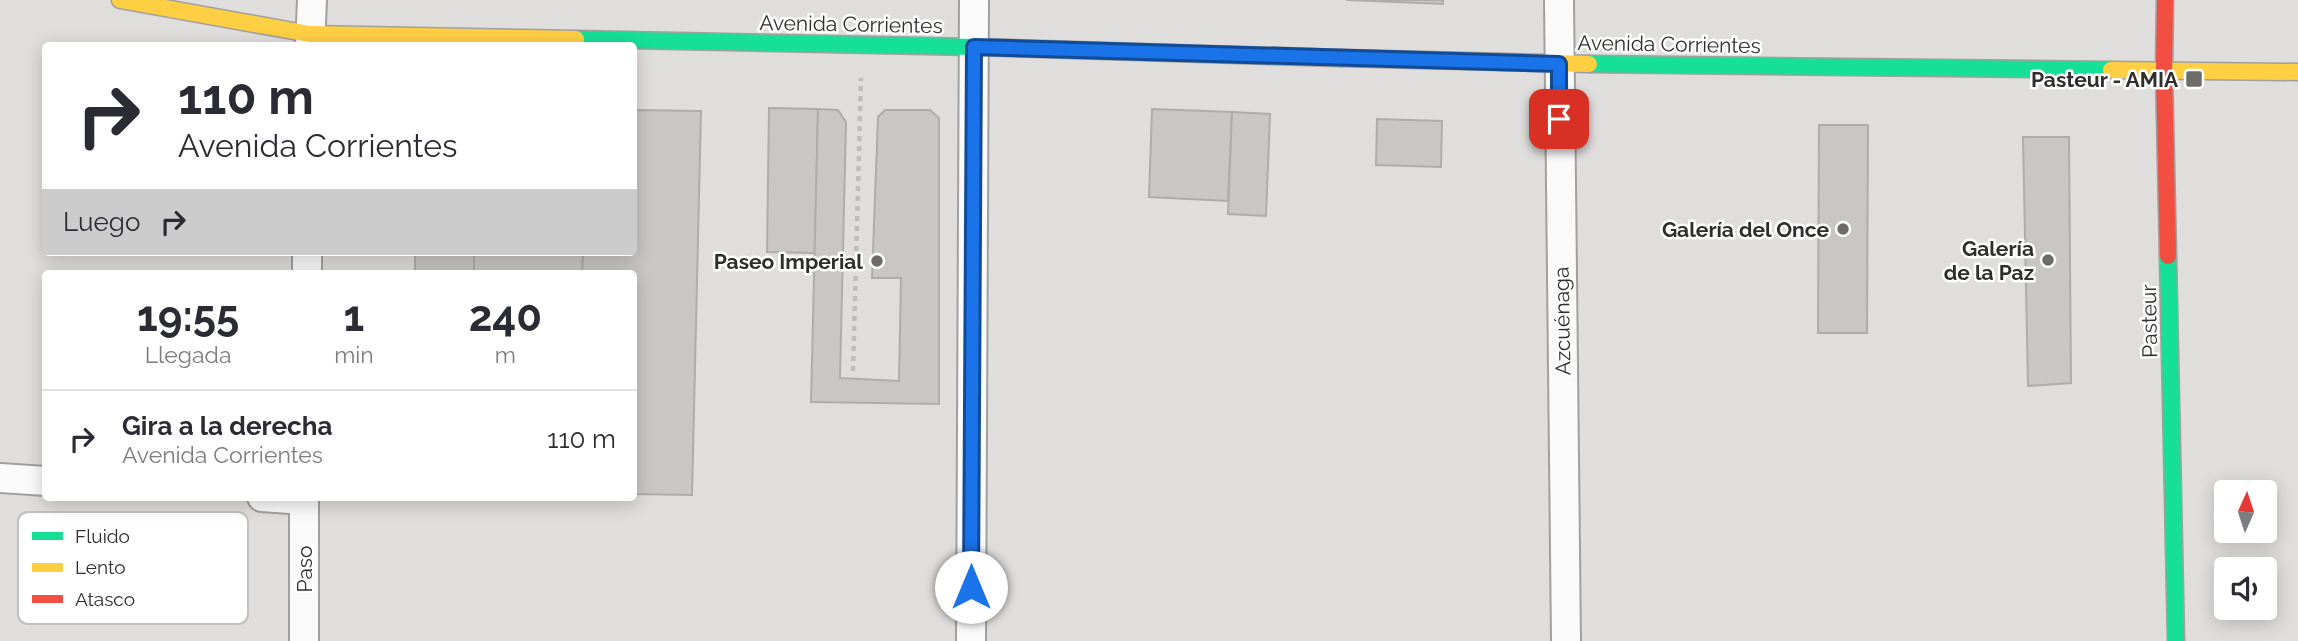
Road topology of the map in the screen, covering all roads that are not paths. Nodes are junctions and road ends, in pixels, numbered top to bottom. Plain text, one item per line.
1 (120, 0) edge
2 (312, 0) edge
3 (974, 0) edge
4 (1559, 0) edge
5 (2165, 0) edge
6 (310, 40) edge
7 (531, 42) edge
8 (637, 43) edge
9 (974, 47) junction
10 (1559, 64) junction
11 (2164, 71) junction
12 (2298, 72) edge
13 (0, 478) edge
14 (42, 481) edge
15 (304, 501) edge
16 (304, 641) edge
17 (971, 641) edge
18 (1566, 641) edge
19 (2176, 641) edge

1 - 6 main road, Avenida Corrientes
2 - 6 street
3 - 9 street
4 - 10 street, Azcuénaga
5 - 11 main road, Pasteur
6 - 7 main road, Avenida Corrientes
8 - 9 main road, Avenida Corrientes
9 - 10 main road, Avenida Corrientes
9 - 17 street
10 - 11 main road, Avenida Corrientes
10 - 18 street, Azcuénaga
11 - 12 main road, Avenida Corrientes
11 - 19 main road, Pasteur
13 - 14 street
15 - 16 street, Paso

